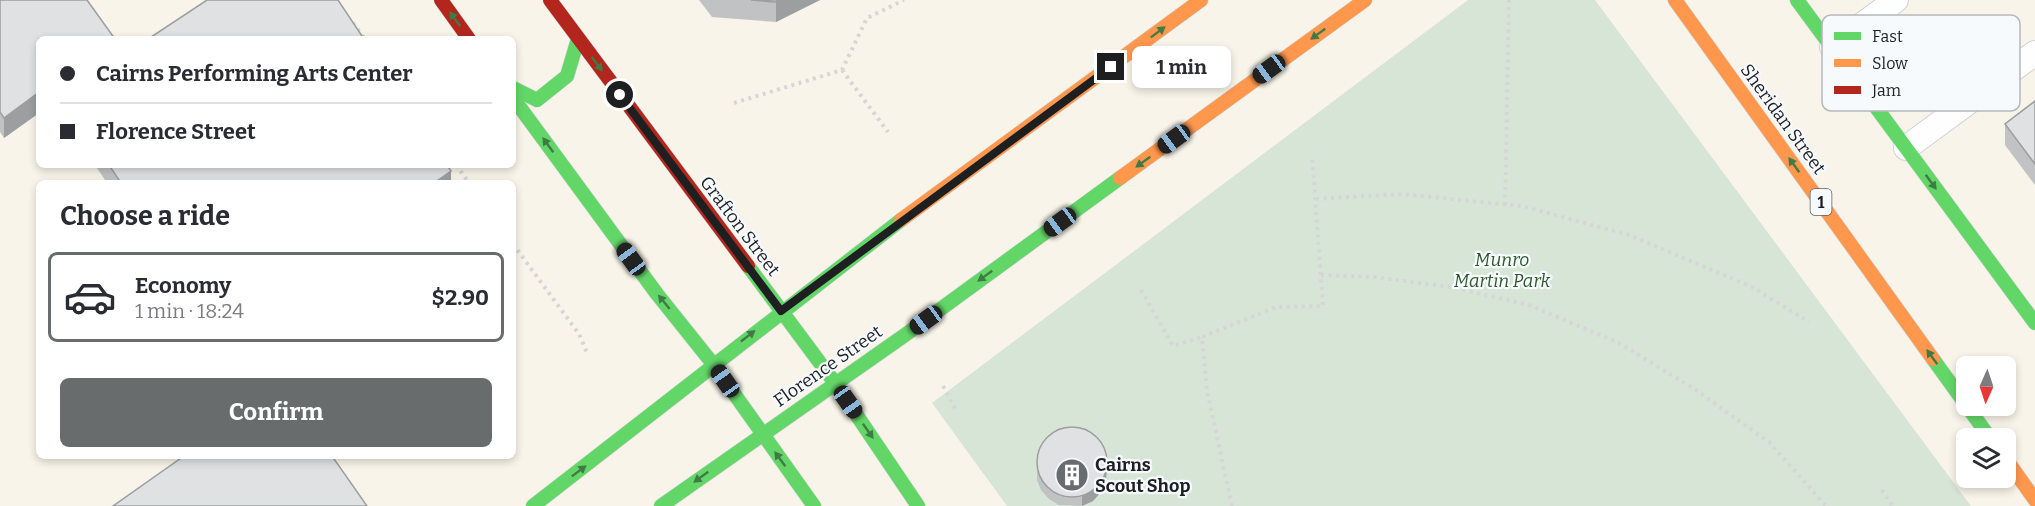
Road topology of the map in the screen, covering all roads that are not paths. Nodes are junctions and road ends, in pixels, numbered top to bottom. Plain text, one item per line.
1 (441, 0) edge
2 (550, 0) edge
3 (1201, 0) edge
4 (1365, 0) edge
5 (1675, 0) edge
6 (1797, 0) edge
7 (1896, 0) edge
8 (1876, 15) edge
9 (1822, 34) edge
10 (468, 36) edge
11 (578, 39) junction
12 (2035, 53) edge
13 (2020, 64) edge
14 (516, 90) edge
15 (516, 102) edge
16 (1879, 111) edge
17 (1956, 111) edge
18 (1906, 148) junction
19 (781, 311) junction
20 (2035, 323) edge
21 (713, 364) junction
22 (835, 384) junction
23 (1983, 428) edge
24 (762, 434) junction
25 (2016, 473) edge
26 (2035, 500) edge
27 (532, 506) edge
28 (661, 506) edge
29 (814, 506) edge
30 (918, 506) edge

10 -> 1 main road
2 - 11 main road, Grafton Street
19 -> 3 main road
4 -> 22 main road, Florence Street
23 -> 5 main road, Sheridan Street / 1
6 - 9 main road
7 - 8 lane
11 - 14 main road
11 -> 19 main road, Grafton Street
12 - 13 lane
21 -> 15 main road
16 - 18 main road
17 - 18 lane
18 -> 20 main road
21 -> 19 main road
19 - 22 main road, Grafton Street
21 - 24 main road
27 -> 21 main road
22 - 24 main road, Florence Street
22 -> 30 main road, Grafton Street
24 -> 28 main road, Florence Street
29 -> 24 main road
25 - 26 main road

